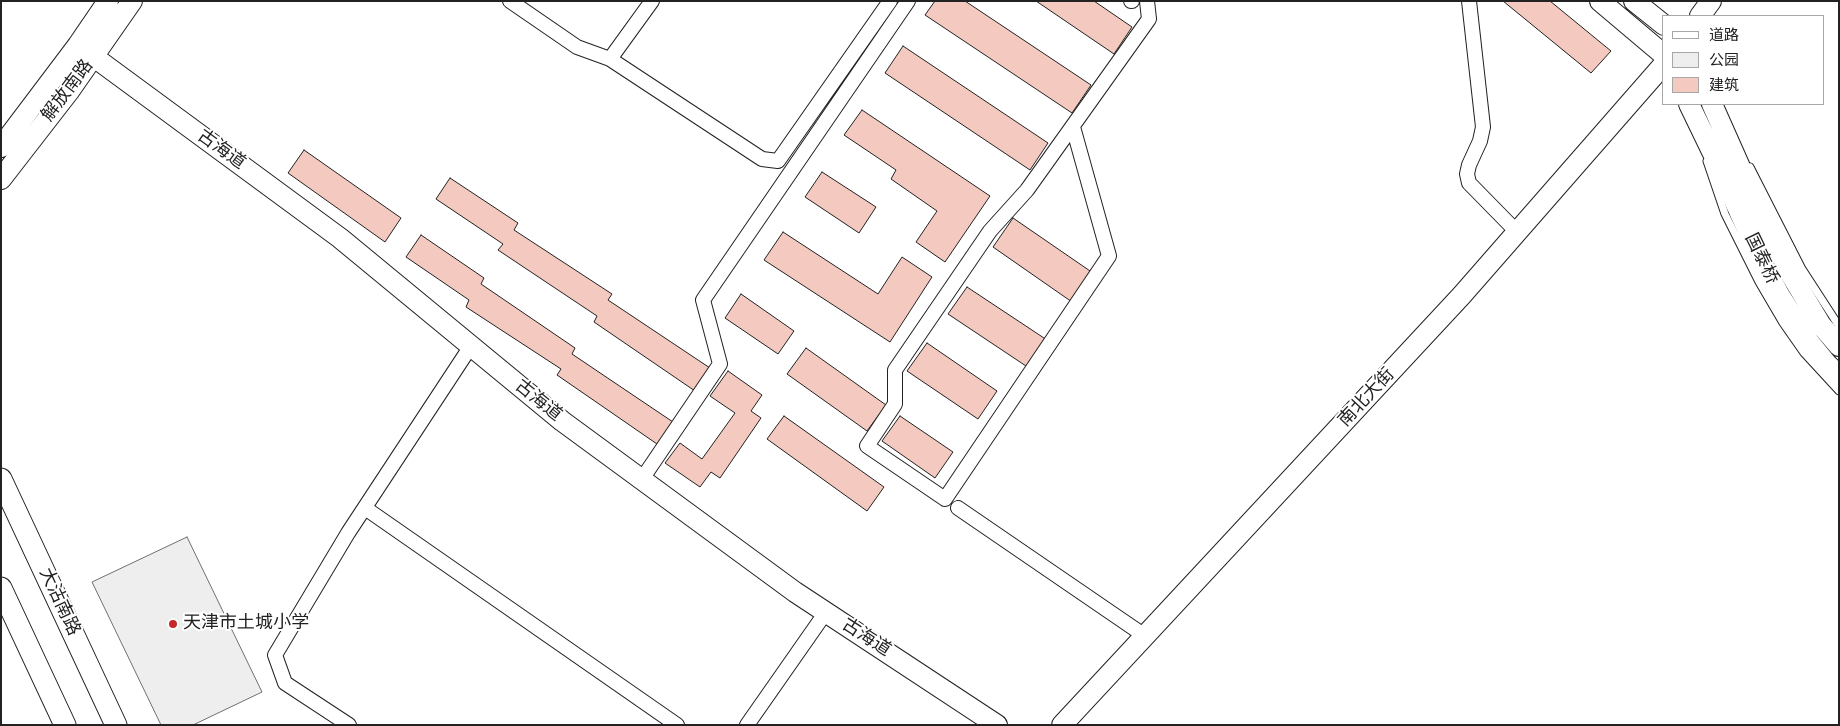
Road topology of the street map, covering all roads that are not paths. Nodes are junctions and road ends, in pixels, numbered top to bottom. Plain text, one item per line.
1 (108, 1) edge
2 (132, 1) edge
3 (510, 1) edge
4 (652, 1) edge
5 (890, 1) edge
6 (908, 1) edge
7 (1147, 1) edge
8 (1469, 1) edge
9 (1600, 1) edge
10 (1634, 1) edge
11 (1710, 1) edge
12 (1701, 15) edge
13 (1662, 23) edge
14 (1662, 52) edge
15 (94, 57) junction
16 (610, 59) junction
17 (1662, 66) edge
18 (1689, 105) edge
19 (1712, 105) edge
20 (1073, 126) junction
21 (1722, 126) junction
22 (1701, 131) junction
23 (1, 147) edge
24 (1, 179) edge
25 (1518, 233) junction
26 (1839, 326) edge
27 (471, 346) junction
28 (1839, 346) edge
29 (1839, 376) edge
30 (1839, 391) edge
31 (1, 479) edge
32 (642, 480) junction
33 (365, 508) junction
34 (958, 508) dead end
35 (1, 588) edge
36 (826, 612) junction
37 (1145, 636) junction
38 (65, 725) edge
39 (116, 725) edge
40 (349, 725) edge
41 (677, 725) edge
42 (747, 725) edge
43 (997, 725) edge
44 (1062, 725) edge

1 - 23 street, 解放南路
2 - 15 street, 解放南路
3 - 16 street
4 - 16 street
5 - 16 street
6 - 32 street
7 - 20 street
8 - 25 street
9 - 14 street
10 - 13 street
11 - 12 street
15 - 24 street, 解放南路
15 - 27 street, 古海道
17 - 25 street, 南北大街
18 - 22 street, 国泰桥
19 - 21 street, 国泰桥
20 - 20 street
21 - 26 lane
21 - 28 street, 国泰桥
22 - 29 street, 国泰桥
22 - 30 lane
25 - 37 street, 南北大街
27 - 32 street, 古海道
27 - 33 street
31 - 39 main road, 大沽南路
32 - 36 street, 古海道
33 - 40 street
33 - 41 street
34 - 37 street
35 - 38 main road
36 - 42 street
36 - 43 street, 古海道
37 - 44 street, 南北大街

